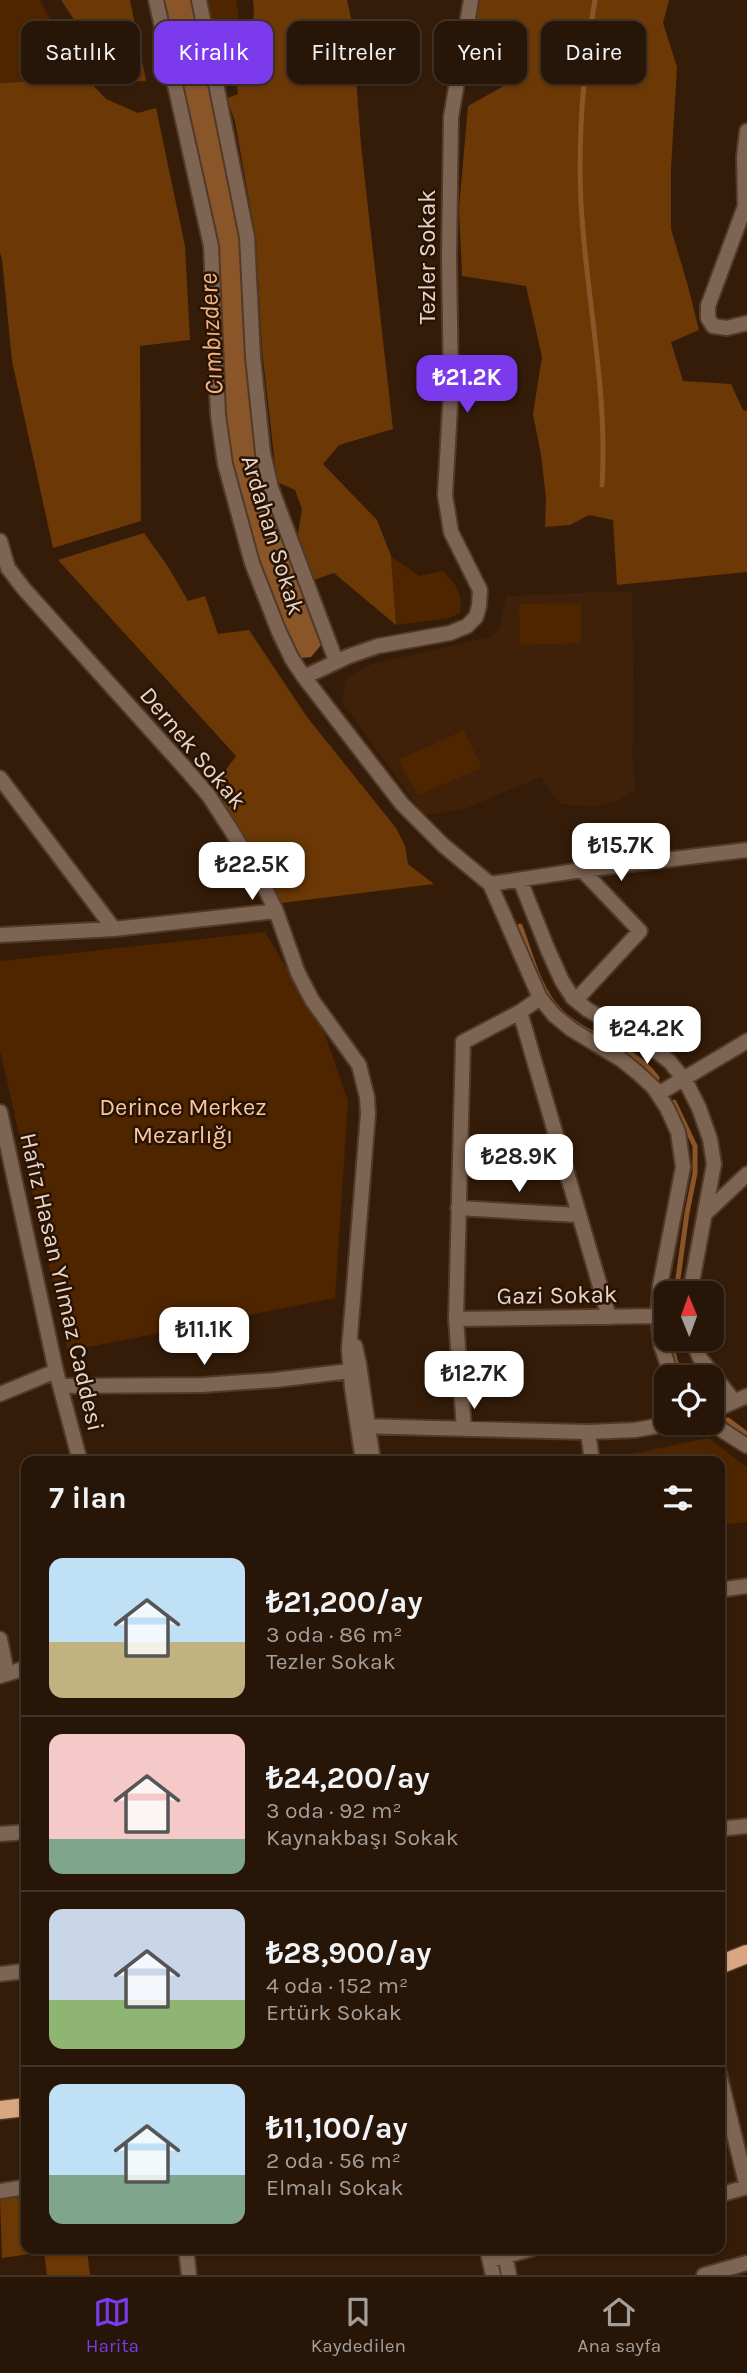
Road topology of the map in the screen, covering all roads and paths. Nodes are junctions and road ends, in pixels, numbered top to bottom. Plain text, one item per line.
1 (156, 0) edge
2 (199, 0) edge
3 (471, 0) edge
4 (747, 131) edge
5 (746, 206) edge
6 (747, 323) edge
7 (0, 541) edge
8 (4, 568) edge
9 (336, 662) junction
10 (304, 677) junction
11 (0, 778) edge
12 (747, 850) edge
13 (582, 870) junction
14 (520, 880) junction
15 (490, 884) junction
16 (276, 911) junction
17 (114, 929) junction
18 (0, 935) edge
19 (541, 998) junction
20 (576, 1000) junction
21 (520, 1012) junction
22 (747, 1041) edge
23 (684, 1079) junction
24 (658, 1094) junction
25 (0, 1112) edge
26 (747, 1174) edge
27 (458, 1208) junction
28 (706, 1213) junction
29 (578, 1215) junction
30 (661, 1281) edge
31 (692, 1281) edge
32 (654, 1316) edge
33 (609, 1317) junction
34 (456, 1319) junction
35 (350, 1328) junction
36 (697, 1351) edge
37 (56, 1371) junction
38 (350, 1371) junction
39 (60, 1386) junction
40 (0, 1394) edge
41 (740, 1399) edge
42 (363, 1426) junction
43 (654, 1427) edge
44 (464, 1428) junction
45 (724, 1431) edge
46 (588, 1432) junction
47 (747, 1446) edge
48 (79, 1456) edge
49 (363, 1456) edge
50 (372, 1456) edge
51 (591, 1456) edge
52 (747, 1586) edge
53 (725, 1589) edge
54 (0, 1639) edge
55 (21, 1670) edge
56 (4, 1675) edge
57 (747, 1826) edge
58 (725, 1828) edge
59 (21, 1832) edge
60 (0, 1834) edge
61 (747, 1954) edge
62 (725, 1963) edge
63 (21, 1972) edge
64 (0, 1974) edge
65 (725, 2105) edge
66 (21, 2108) edge
67 (0, 2110) edge
68 (741, 2133) edge
69 (747, 2187) edge
70 (21, 2188) edge
71 (0, 2191) edge
72 (725, 2193) edge
73 (187, 2254) edge
74 (505, 2254) edge
75 (747, 2263) edge
76 (189, 2275) edge
77 (509, 2275) edge
78 (704, 2275) edge

1 - 10 street, Ardahan Sokak
2 - 9 street
3 - 9 street, Tezler Sokak
4 - 5 street
5 - 6 street
7 - 8 street, Dernek Sokak
8 - 16 street, Dernek Sokak
9 - 10 street, Tezler Sokak
10 - 15 street, Ardahan Sokak
11 - 17 street
12 - 13 street
13 - 14 street
13 - 20 street
14 - 15 street
14 - 20 street
15 - 19 street
16 - 17 street
16 - 35 street, Dernek Sokak
17 - 18 street
19 - 21 street
19 - 24 street
20 - 23 street
21 - 27 street
21 - 29 street
22 - 23 street
23 - 24 street
23 - 28 street
24 - 30 street
25 - 37 street, Hafız Hasan Yılmaz Caddesi
26 - 28 street
27 - 29 street
27 - 34 street
28 - 31 street
29 - 33 street
32 - 33 street, Gazi Sokak
33 - 34 street, Gazi Sokak
34 - 44 street
35 - 38 street, Dernek Sokak
35 - 42 street, Dernek Sokak
36 - 41 street
37 - 39 street, Hafız Hasan Yılmaz Caddesi
37 - 40 street
38 - 39 street
38 - 42 street, Dernek Sokak
39 - 48 street, Hafız Hasan Yılmaz Caddesi
42 - 44 street
42 - 49 street, Dernek Sokak
42 - 50 street, Dernek Sokak
43 - 46 street
44 - 46 street
45 - 47 street
46 - 51 street
52 - 53 street
54 - 56 street
55 - 56 street
57 - 58 street
59 - 60 street
61 - 62 main road
63 - 64 street
65 - 68 street
66 - 67 main road
68 - 69 street
69 - 72 street
70 - 71 street
73 - 76 street
74 - 77 street
75 - 78 street

